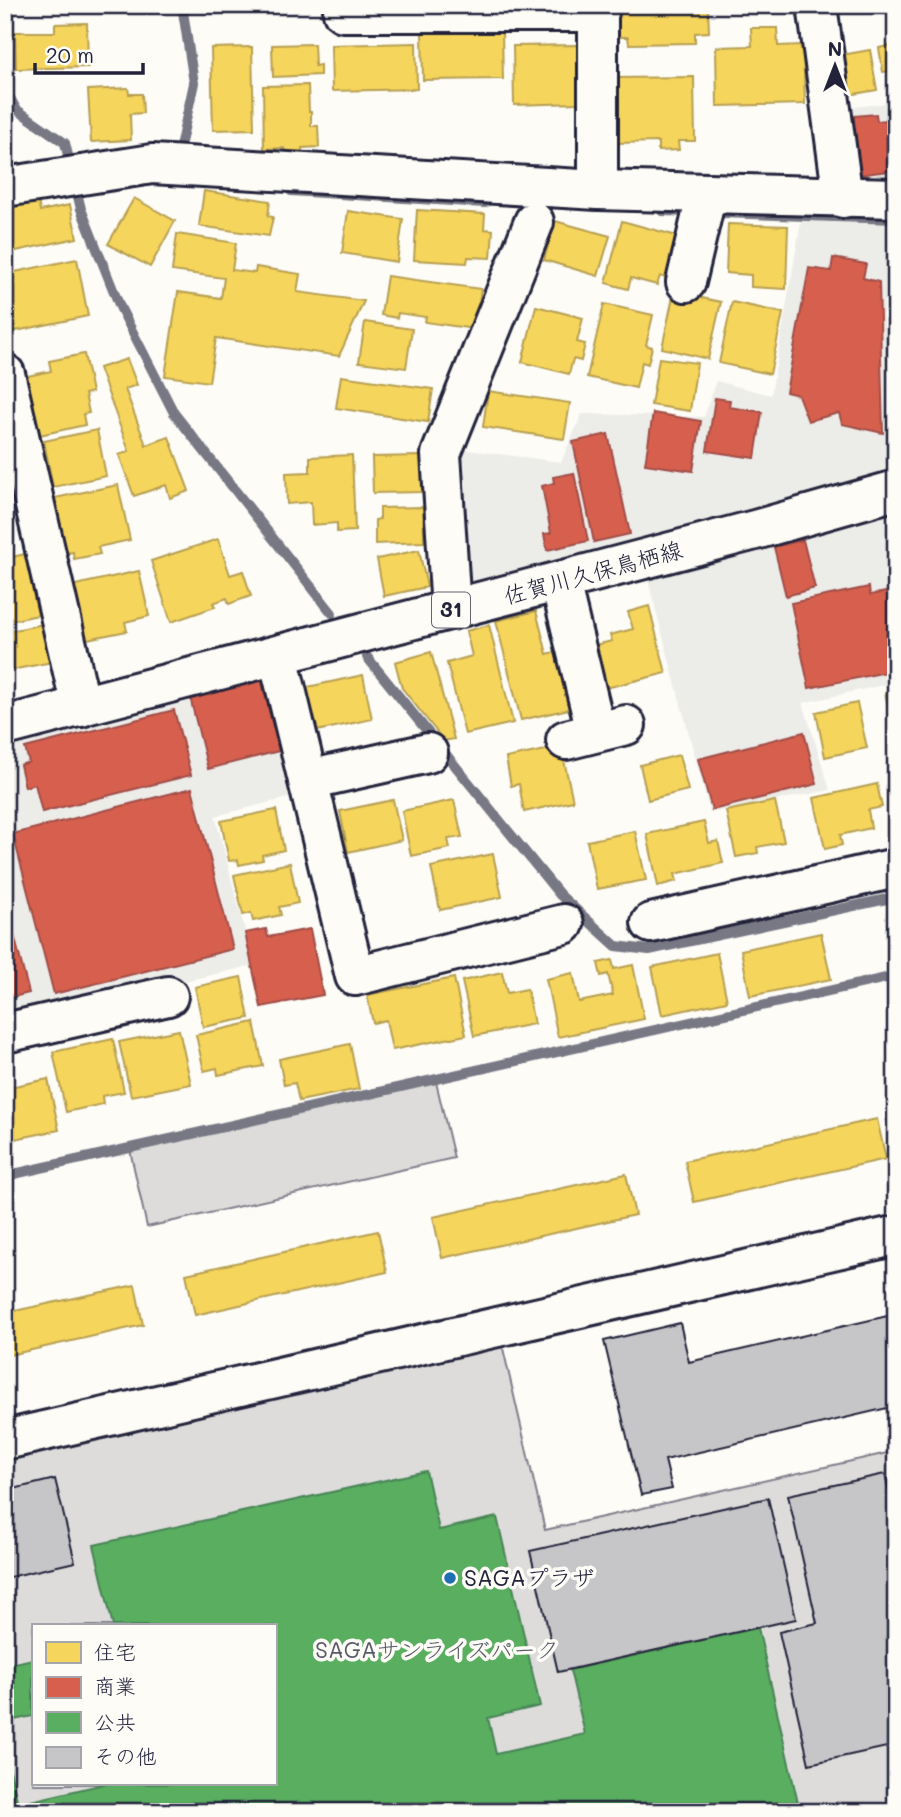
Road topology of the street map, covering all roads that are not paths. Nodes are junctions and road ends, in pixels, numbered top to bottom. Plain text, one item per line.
1 (817, 5) edge
2 (598, 8) edge
3 (343, 12) dead end
4 (5, 187) edge
5 (598, 190) junction
6 (843, 198) junction
7 (896, 198) edge
8 (703, 209) junction
9 (534, 222) dead end
10 (686, 282) dead end
11 (5, 374) edge
12 (896, 490) edge
13 (560, 582) junction
14 (451, 610) junction
15 (278, 656) junction
16 (81, 707) junction
17 (5, 726) edge
18 (596, 732) dead end
19 (428, 753) dead end
20 (308, 780) junction
21 (896, 868) edge
22 (652, 923) dead end
23 (564, 924) dead end
24 (168, 996) dead end
25 (5, 1033) edge
26 (896, 1240) edge
27 (5, 1440) edge

1 - 6 street
2 - 3 street
2 - 5 street
4 - 5 street
5 - 8 street
6 - 7 street
6 - 8 street
8 - 10 street
9 - 14 street
11 - 16 street
12 - 13 street, 佐賀川久保鳥栖線 / 31
13 - 14 street, 佐賀川久保鳥栖線 / 31
13 - 18 street
14 - 15 street, 佐賀川久保鳥栖線 / 31
15 - 16 street, 佐賀川久保鳥栖線 / 31
15 - 20 street
16 - 17 street, 佐賀川久保鳥栖線 / 31
19 - 20 street
20 - 23 street
21 - 22 street
24 - 25 street
26 - 27 street

